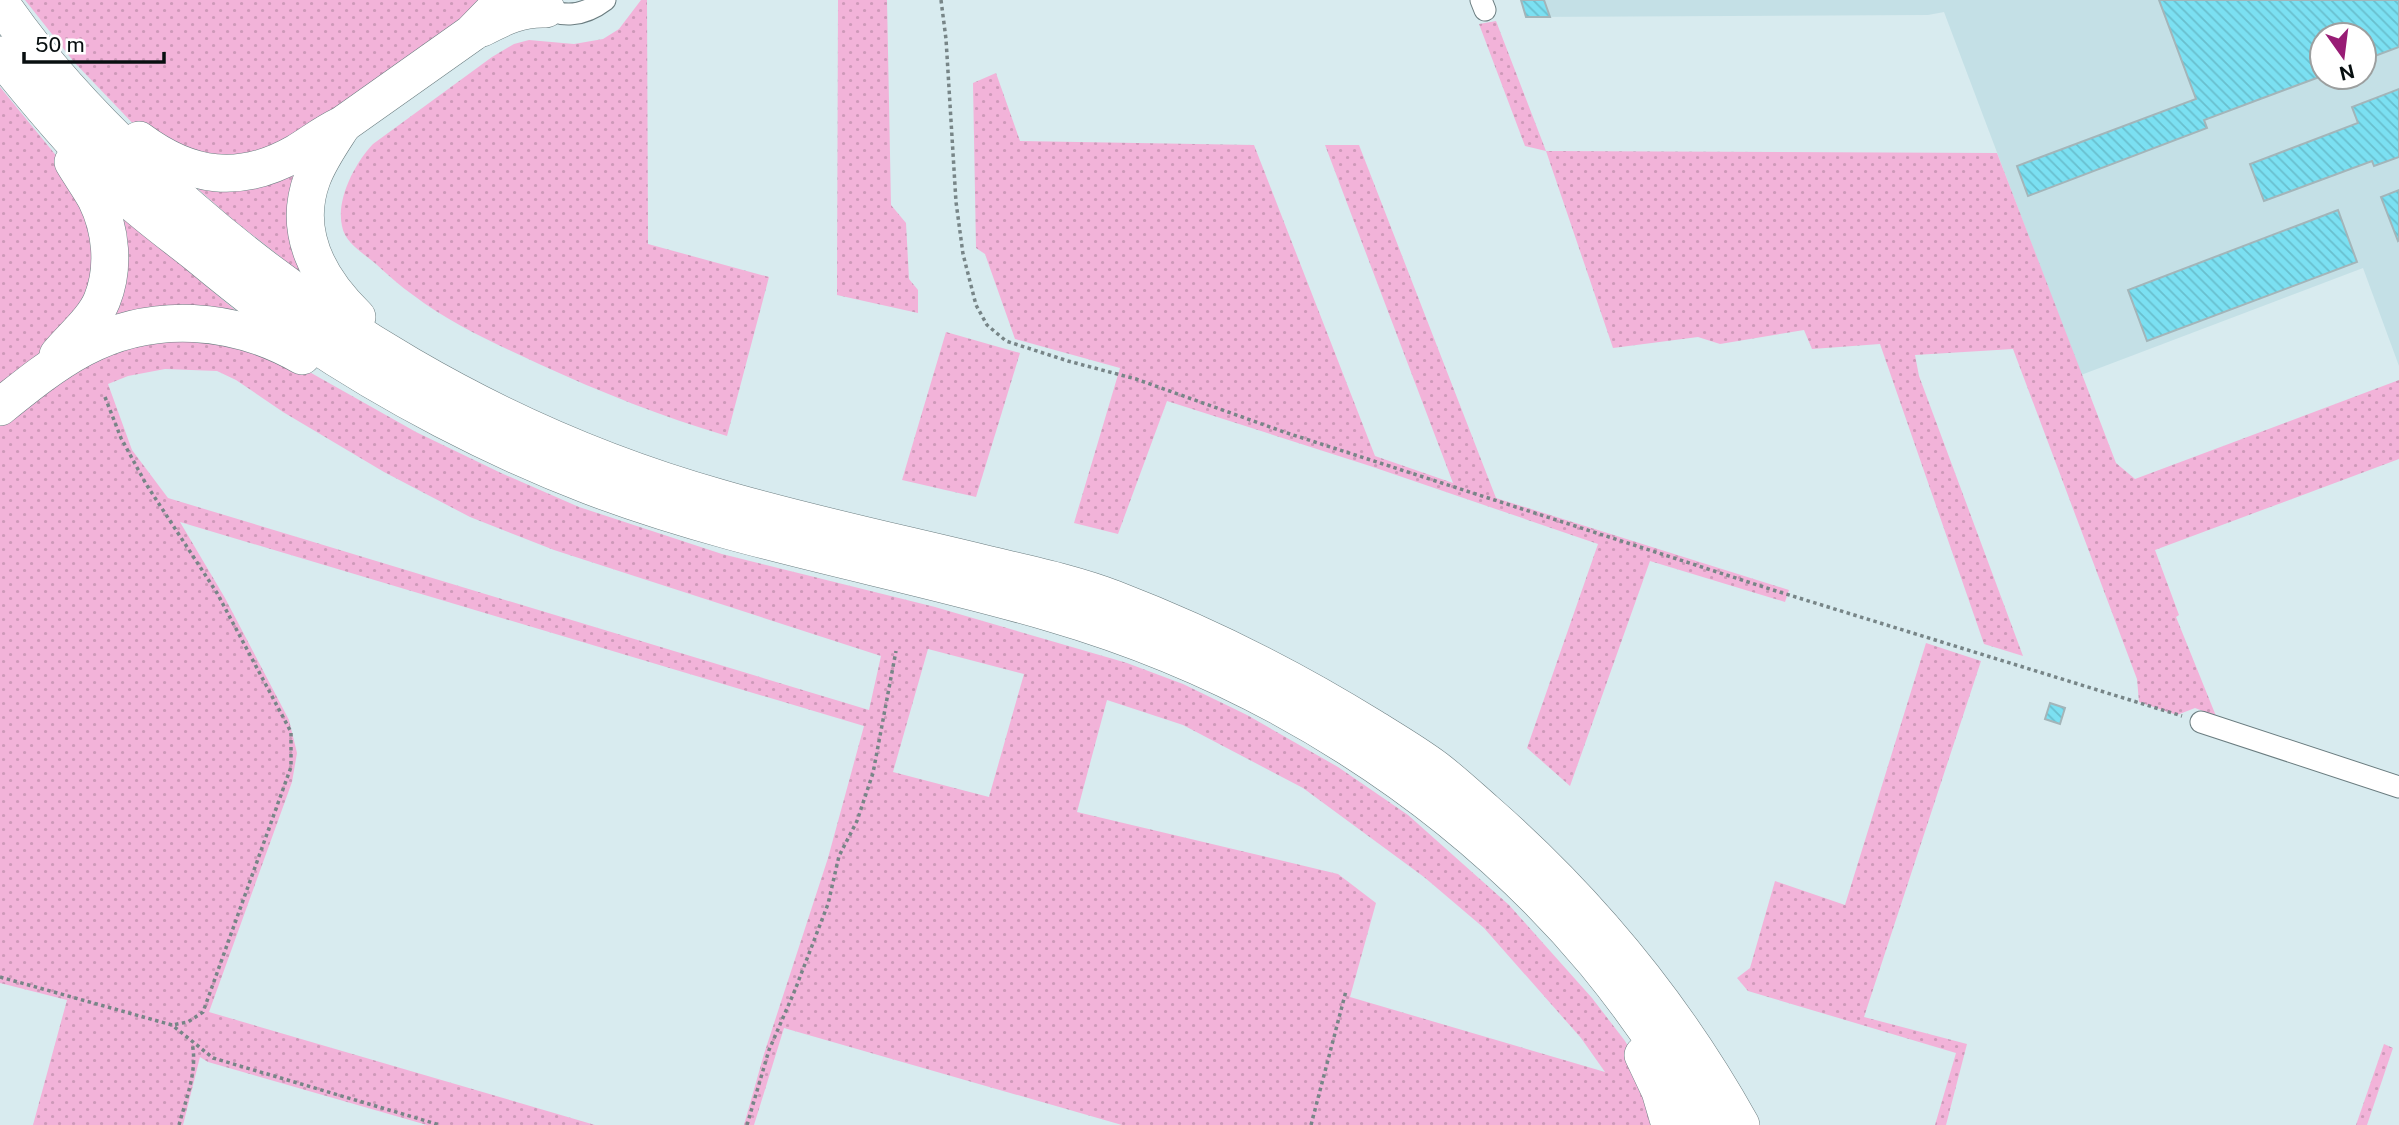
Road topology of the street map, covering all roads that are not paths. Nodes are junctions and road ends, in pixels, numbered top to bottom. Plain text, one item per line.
1 (504, 0) edge
2 (606, 0) edge
3 (0, 2) edge
4 (540, 5) edge
5 (472, 33) junction
6 (0, 55) edge
7 (56, 99) junction
8 (342, 125) junction
9 (405, 364) junction
10 (41, 374) junction
11 (0, 407) edge
12 (483, 440) junction
13 (2201, 722) road end
14 (2399, 787) edge
15 (1552, 914) junction
16 (1691, 1043) junction
17 (1670, 1125) edge
18 (1707, 1125) edge
19 (1741, 1125) edge
20 (1758, 1125) edge

1 - 5 highway
2 - 4 street
3 - 7 highway
4 - 5 highway
5 - 8 highway
6 - 7 highway
7 - 8 highway
7 - 9 highway
7 - 10 highway
7 - 12 highway
8 - 9 highway
9 - 16 highway
10 - 11 highway
10 - 12 highway
12 - 15 highway
13 - 14 street
15 - 17 highway
15 - 18 highway
16 - 19 highway
16 - 20 highway

